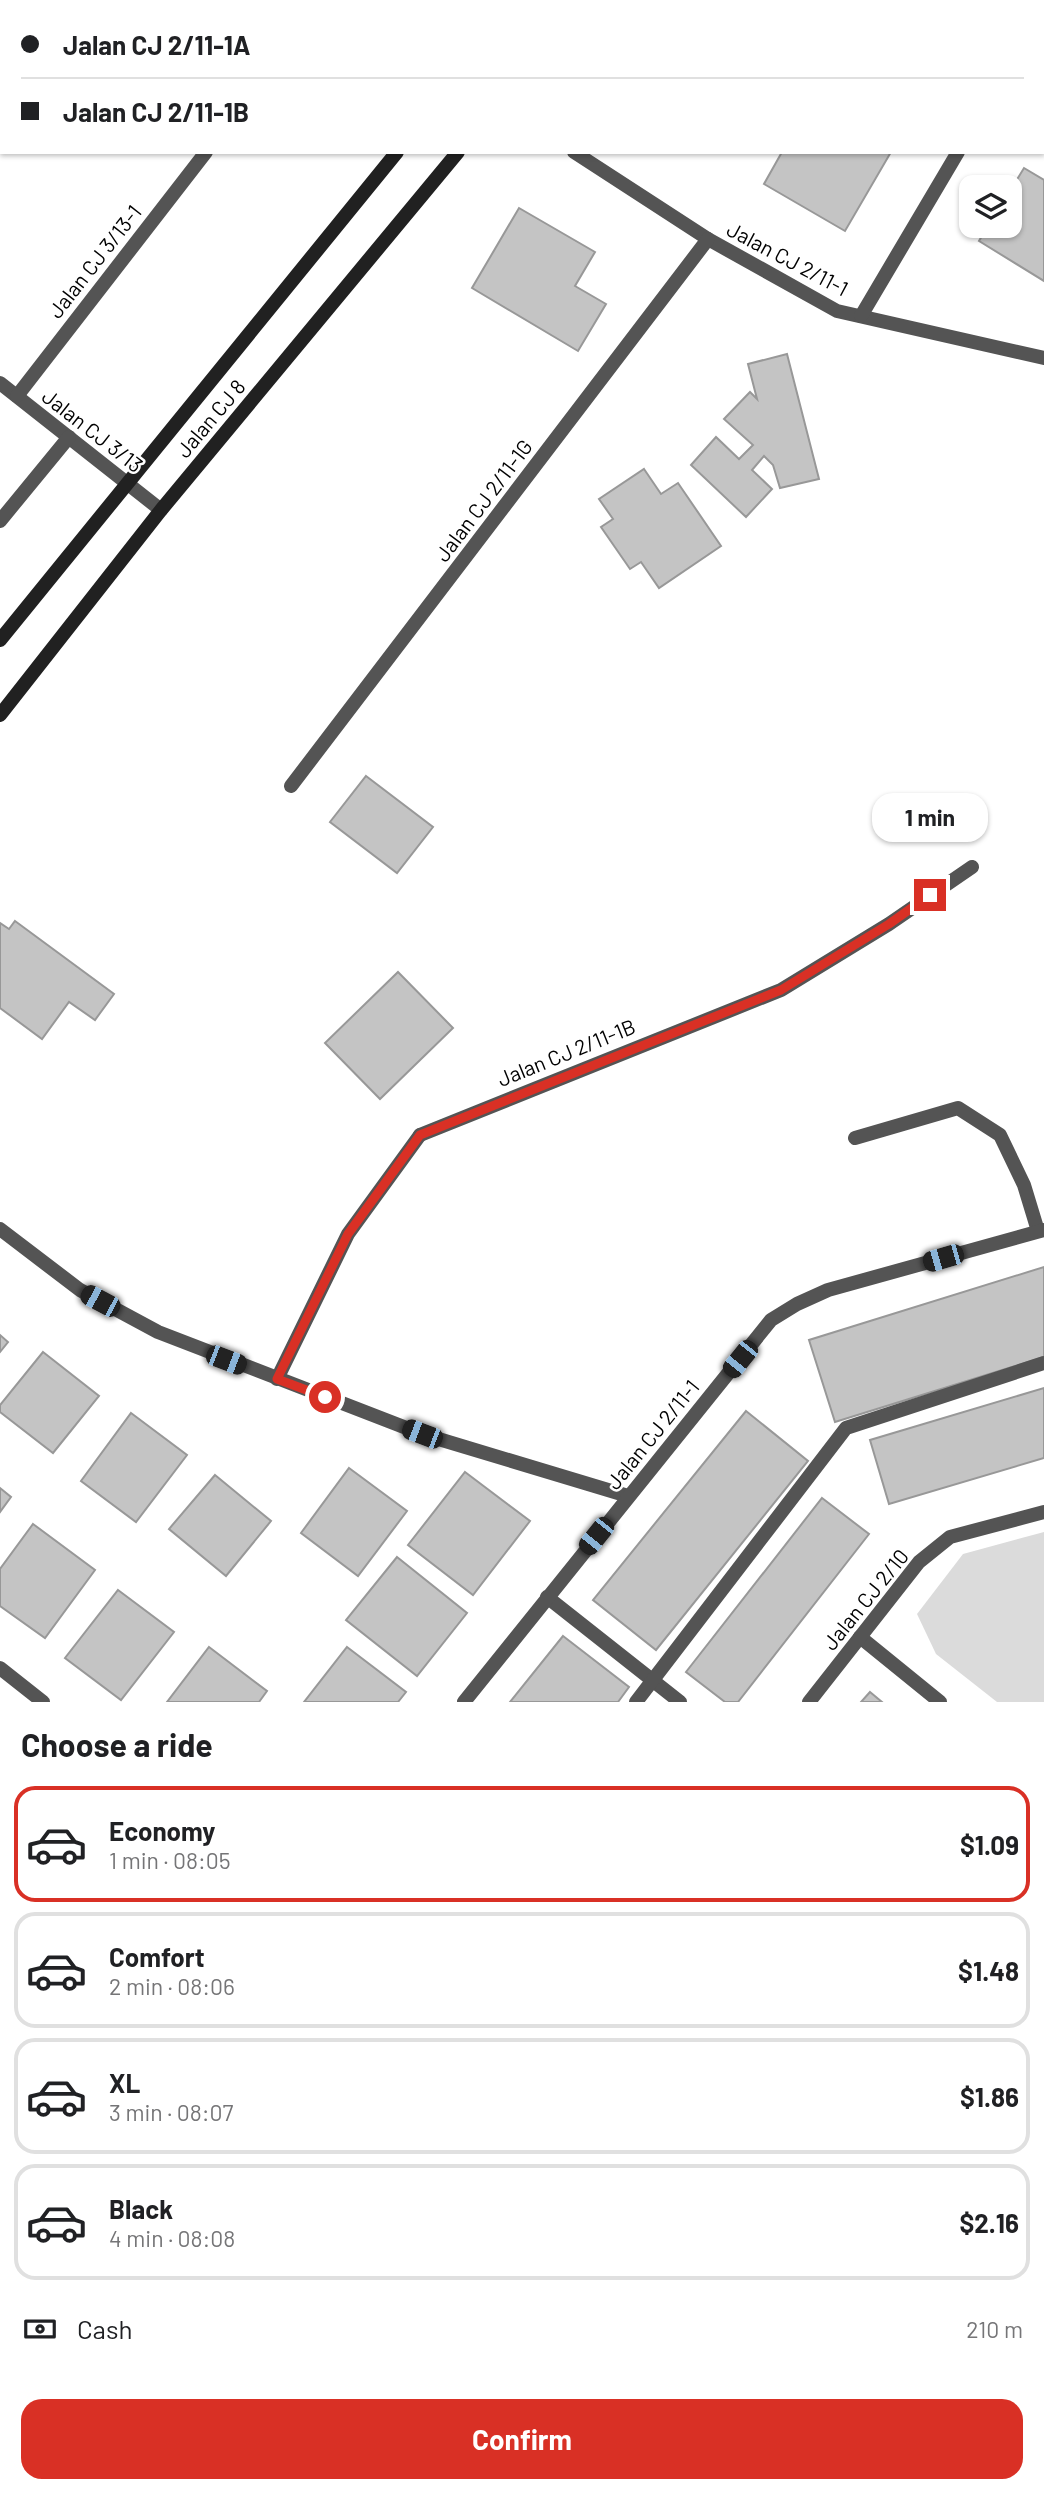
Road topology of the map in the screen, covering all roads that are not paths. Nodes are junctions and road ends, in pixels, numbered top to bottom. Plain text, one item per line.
1 (204, 154) edge
2 (395, 154) edge
3 (456, 154) edge
4 (957, 154) edge
5 (584, 155) edge
6 (708, 239) junction
7 (861, 316) junction
8 (1044, 358) edge
9 (0, 383) edge
10 (17, 396) junction
11 (69, 438) junction
12 (126, 483) junction
13 (161, 510) junction
14 (0, 521) edge
15 (0, 640) edge
16 (0, 715) edge
17 (291, 786) dead end
18 (972, 867) dead end
19 (855, 1138) dead end
20 (0, 1229) edge
21 (1041, 1230) edge
22 (1044, 1363) edge
23 (277, 1379) junction
24 (628, 1496) junction
25 (1044, 1512) edge
26 (547, 1597) junction
27 (860, 1637) junction
28 (0, 1668) edge
29 (653, 1681) junction
30 (43, 1702) edge
31 (464, 1702) edge
32 (636, 1702) edge
33 (680, 1702) edge
34 (809, 1702) edge
35 (940, 1702) edge

1 - 10 street, Jalan CJ 3/13-1
2 - 12 street, Jalan CJ 8
3 - 13 street, Jalan CJ 8
4 - 7 street
5 - 6 street, Jalan CJ 2/11-1
6 - 7 street, Jalan CJ 2/11-1
6 - 17 street, Jalan CJ 2/11-1G
7 - 8 street, Jalan CJ 2/11-1
9 - 10 street, Jalan CJ 3/13
10 - 11 street, Jalan CJ 3/13
11 - 12 street, Jalan CJ 3/13
11 - 14 street
12 - 13 street, Jalan CJ 3/13
12 - 15 street, Jalan CJ 8
13 - 16 street, Jalan CJ 8
18 - 23 street, Jalan CJ 2/11-1B
19 - 21 street
20 - 23 street
21 - 24 street, Jalan CJ 2/11-1
22 - 29 street
23 - 24 street
24 - 26 street, Jalan CJ 2/11-1
25 - 27 street, Jalan CJ 2/10
26 - 29 street
26 - 31 street, Jalan CJ 2/11-1
27 - 34 street, Jalan CJ 2/10
27 - 35 street
28 - 30 street
29 - 32 street
29 - 33 street

